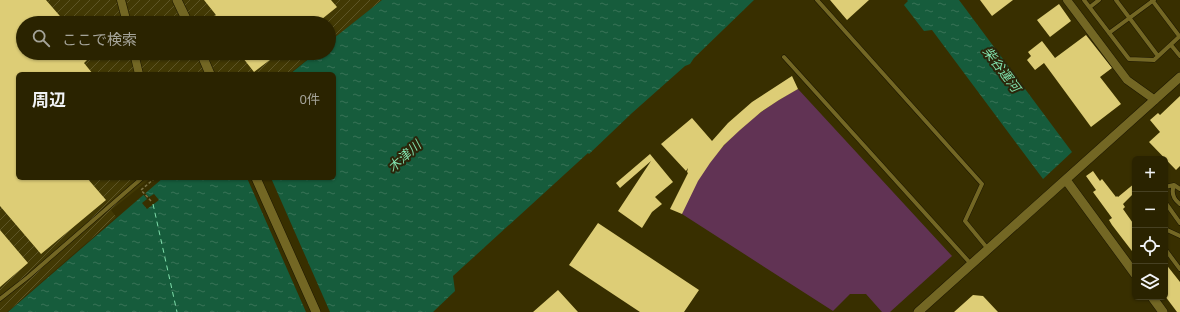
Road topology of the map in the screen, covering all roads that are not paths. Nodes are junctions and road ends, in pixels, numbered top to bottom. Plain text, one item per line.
1 (121, 0) edge
2 (178, 0) edge
3 (817, 0) edge
4 (1067, 0) edge
5 (1084, 0) edge
6 (1099, 0) edge
7 (1116, 0) edge
8 (1153, 0) edge
9 (1090, 7) junction
10 (125, 16) edge
11 (185, 16) edge
12 (1130, 18) junction
13 (1109, 33) junction
14 (1180, 36) edge
15 (1171, 45) junction
16 (1158, 56) junction
17 (1180, 56) edge
18 (784, 57) dead end
19 (136, 60) edge
20 (204, 60) edge
21 (139, 72) edge
22 (209, 72) edge
23 (1180, 77) edge
24 (1155, 100) junction
25 (140, 180) edge
26 (257, 180) edge
27 (1066, 180) junction
28 (1174, 185) junction
29 (1168, 186) edge
30 (1180, 189) edge
31 (1180, 204) edge
32 (1168, 206) edge
33 (1180, 223) edge
34 (1168, 231) edge
35 (1180, 236) edge
36 (989, 249) junction
37 (1168, 253) edge
38 (971, 264) junction
39 (1180, 268) edge
40 (1132, 270) edge
41 (0, 299) edge
42 (1154, 300) edge
43 (316, 312) edge
44 (918, 312) edge
45 (1163, 312) edge

1 - 10 street
2 - 11 street
3 - 36 lane
4 - 24 street
5 - 9 lane
6 - 9 lane
7 - 12 lane
8 - 12 lane
8 - 14 lane
9 - 13 lane
12 - 13 lane
12 - 16 lane
13 - 16 lane
14 - 15 lane
15 - 16 lane
15 - 17 lane
18 - 38 lane
19 - 21 street
20 - 22 street
23 - 24 street
24 - 27 street
25 - 41 lane
26 - 43 street
27 - 36 street
27 - 40 street
28 - 29 lane
28 - 30 lane
28 - 31 lane
32 - 33 lane
34 - 35 lane
36 - 38 street
37 - 39 lane
38 - 44 street
42 - 45 street

